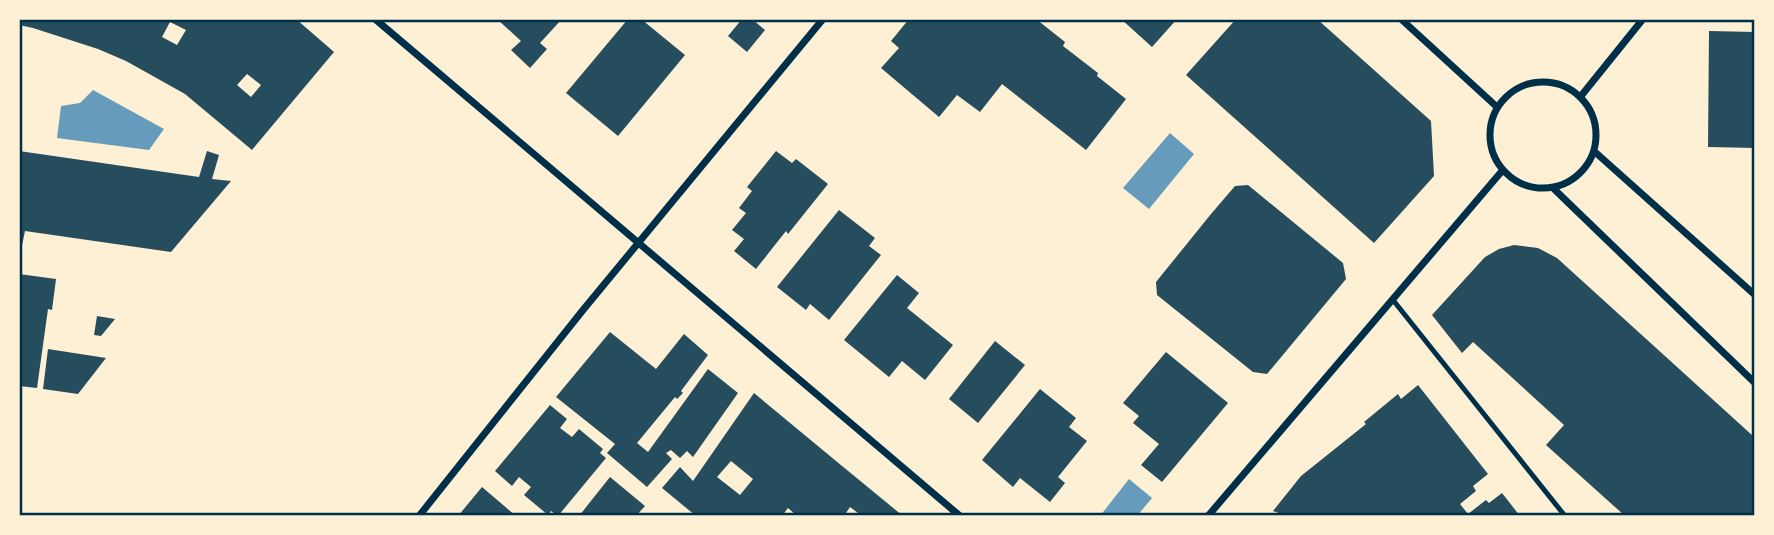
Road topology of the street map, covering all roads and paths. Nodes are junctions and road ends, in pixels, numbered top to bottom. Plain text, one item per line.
1 (375, 19) edge
2 (822, 19) edge
3 (1401, 19) edge
4 (1643, 19) edge
5 (1581, 96) junction
6 (1497, 107) junction
7 (1595, 152) junction
8 (1502, 171) junction
9 (1554, 189) junction
10 (638, 242) junction
11 (1755, 295) edge
12 (1393, 300) junction
13 (1755, 383) edge
14 (419, 516) edge
15 (960, 516) edge
16 (1208, 516) edge
17 (1565, 516) edge

1 - 10 street
2 - 10 street
3 - 6 street
4 - 5 street
5 - 6 street
5 - 7 street
6 - 8 street
7 - 9 street
7 - 11 street
8 - 9 street
8 - 12 street
9 - 13 street
10 - 14 street
10 - 15 street
12 - 16 street
12 - 17 lane

